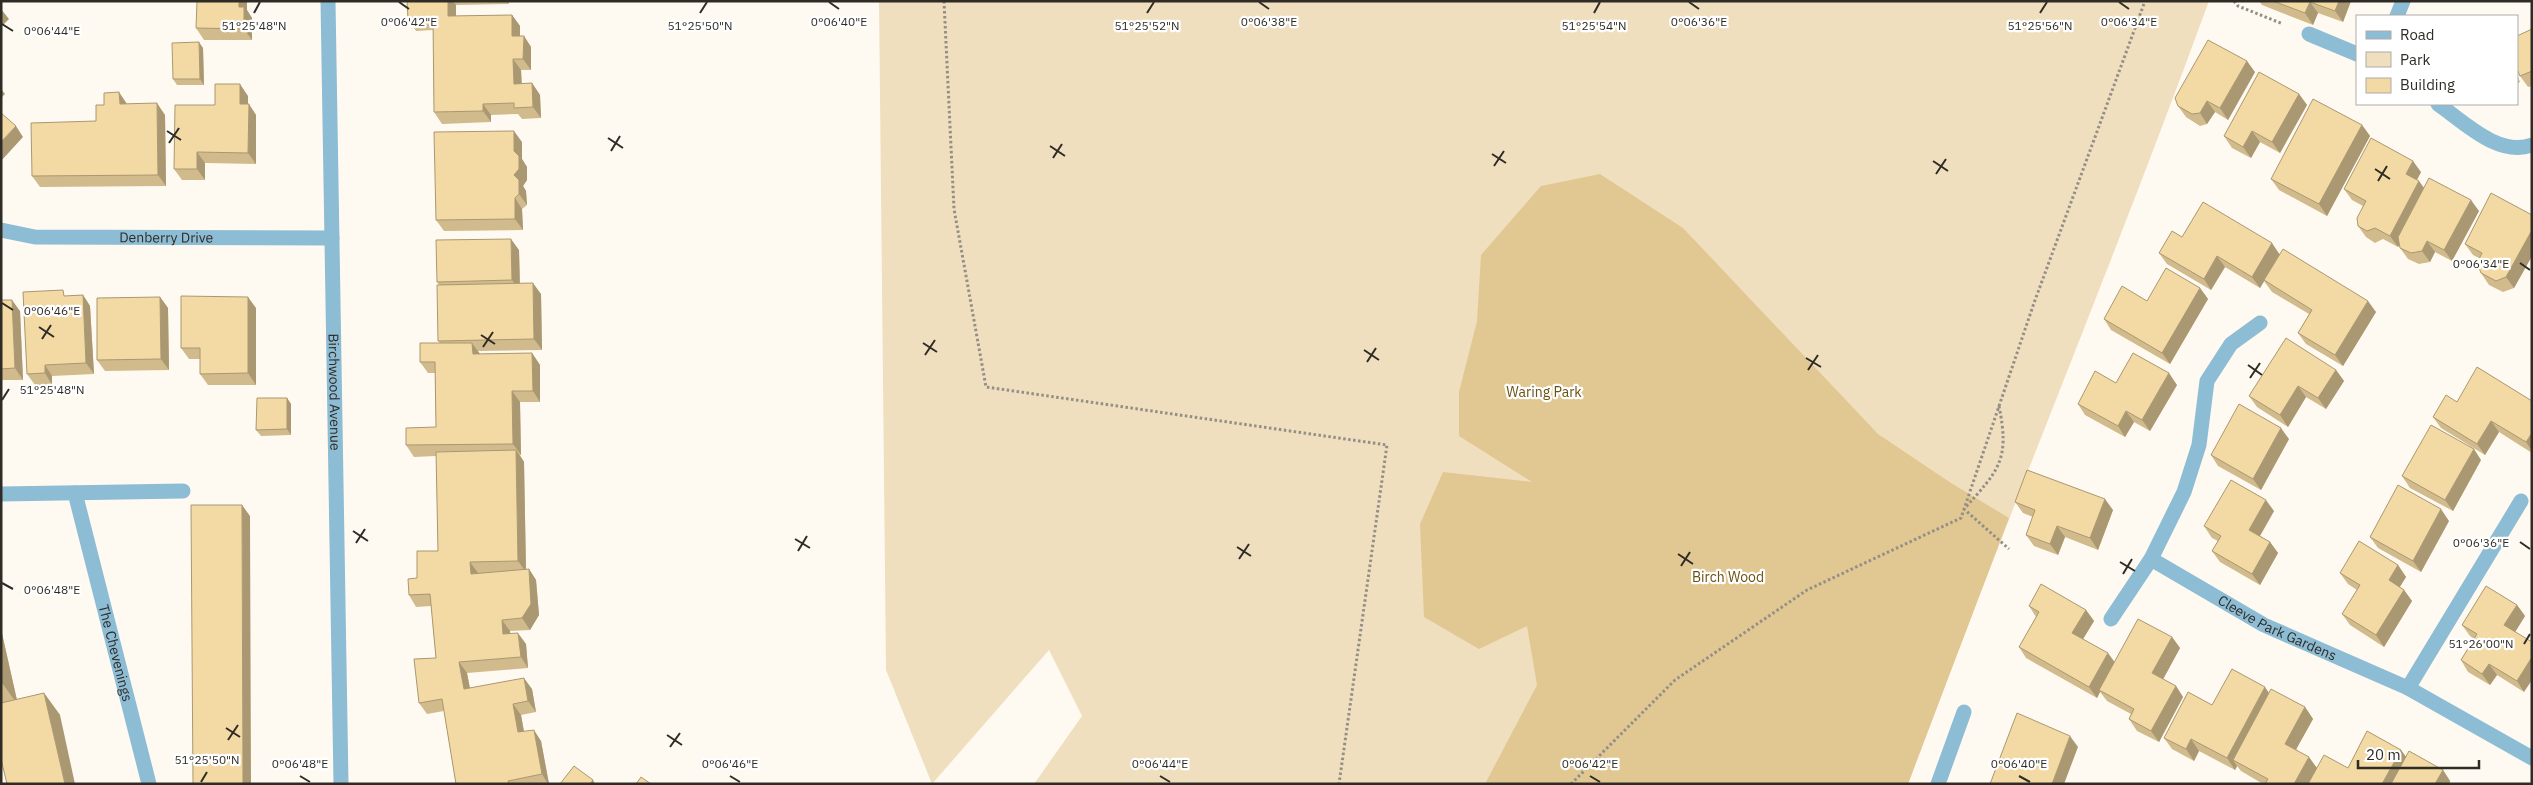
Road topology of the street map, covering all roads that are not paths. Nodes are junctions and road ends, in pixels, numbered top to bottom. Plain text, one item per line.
1 (328, 1) edge
2 (2403, 1) edge
3 (2397, 15) edge
4 (2308, 34) road end
5 (2356, 54) edge
6 (2439, 105) edge
7 (2532, 145) edge
8 (1, 230) edge
9 (332, 238) junction
10 (2260, 323) dead end
11 (183, 491) dead end
12 (74, 493) junction
13 (1, 494) edge
14 (2521, 501) dead end
15 (2151, 559) junction
16 (2111, 619) dead end
17 (2408, 688) junction
18 (1964, 712) dead end
19 (2532, 758) edge
20 (149, 784) edge
21 (341, 784) edge
22 (1938, 784) edge

1 - 9 street, Birchwood Avenue
2 - 3 street
4 - 5 street
6 - 7 street
8 - 9 street, Denberry Drive
9 - 21 street, Birchwood Avenue
10 - 15 street
11 - 12 street
12 - 13 street
12 - 20 street, The Chevenings
14 - 17 street
15 - 16 street
15 - 17 street, Cleeve Park Gardens
17 - 19 street, Cleeve Park Gardens
18 - 22 street

